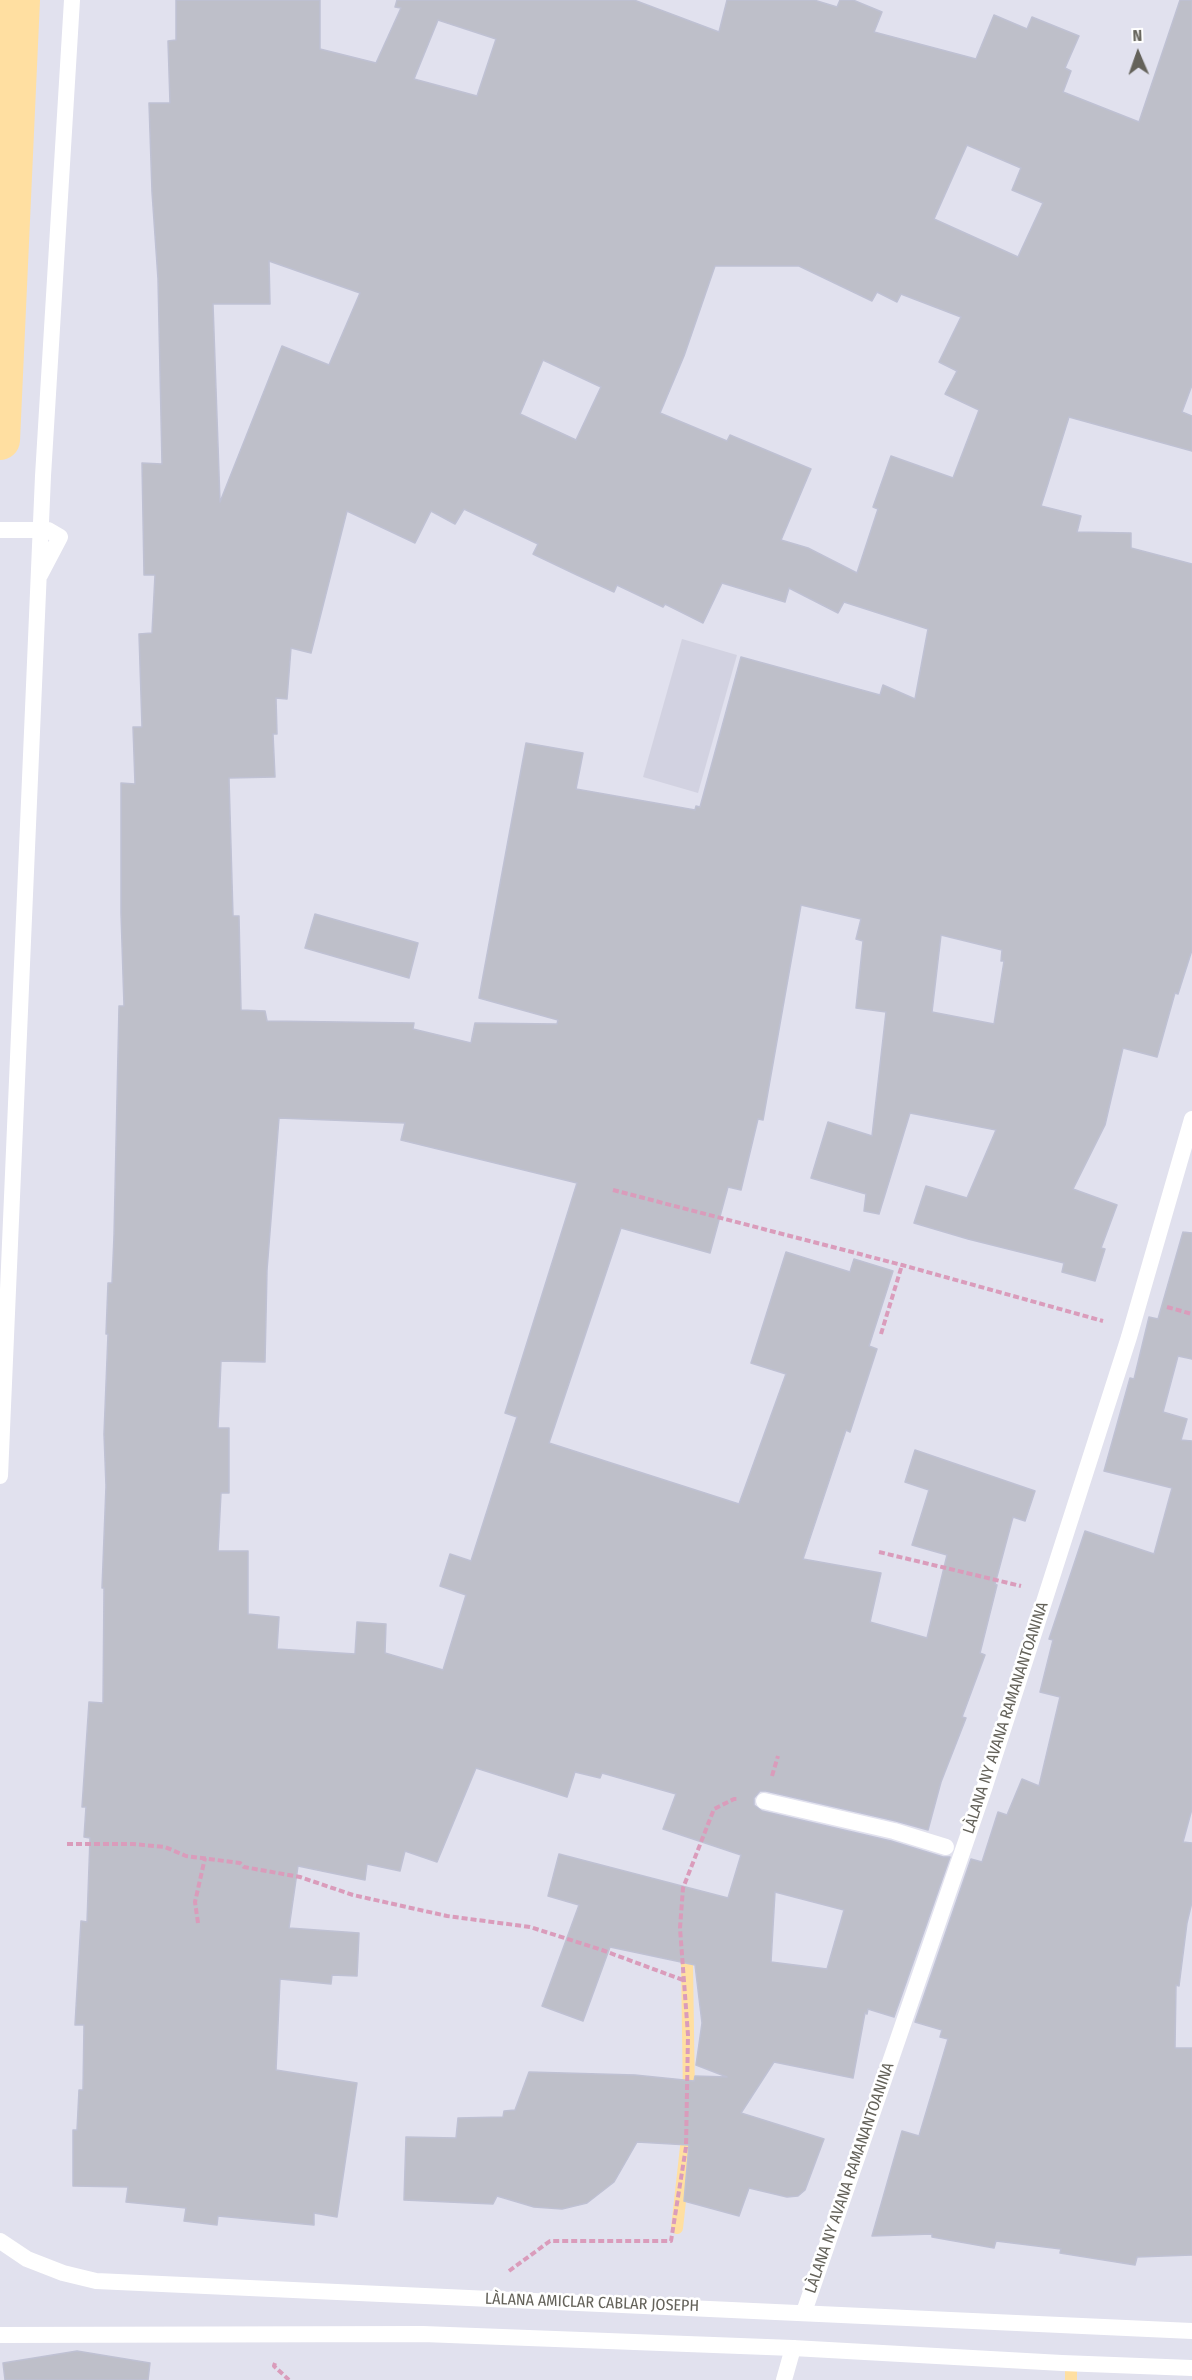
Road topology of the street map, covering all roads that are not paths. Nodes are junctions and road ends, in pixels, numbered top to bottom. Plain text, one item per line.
1 (72, 0) edge
2 (0, 530) edge
3 (38, 579) junction
4 (1192, 1119) edge
5 (0, 1476) edge
6 (764, 1801) road end
7 (946, 1847) dead end
8 (0, 2241) edge
9 (804, 2312) junction
10 (1192, 2331) edge
11 (0, 2335) edge
12 (793, 2348) junction
13 (1192, 2368) edge
14 (784, 2380) edge

1 - 3 main road
2 - 3 main road
3 - 5 main road
4 - 9 main road, LÀLANA NY AVANA RAMANANTOANINA
6 - 7 main road
8 - 9 main road, LÀLANA AMICLAR CABLAR JOSEPH
9 - 10 main road, LÀLANA AMICLAR CABLAR JOSEPH
11 - 12 main road
12 - 13 main road
12 - 14 main road

